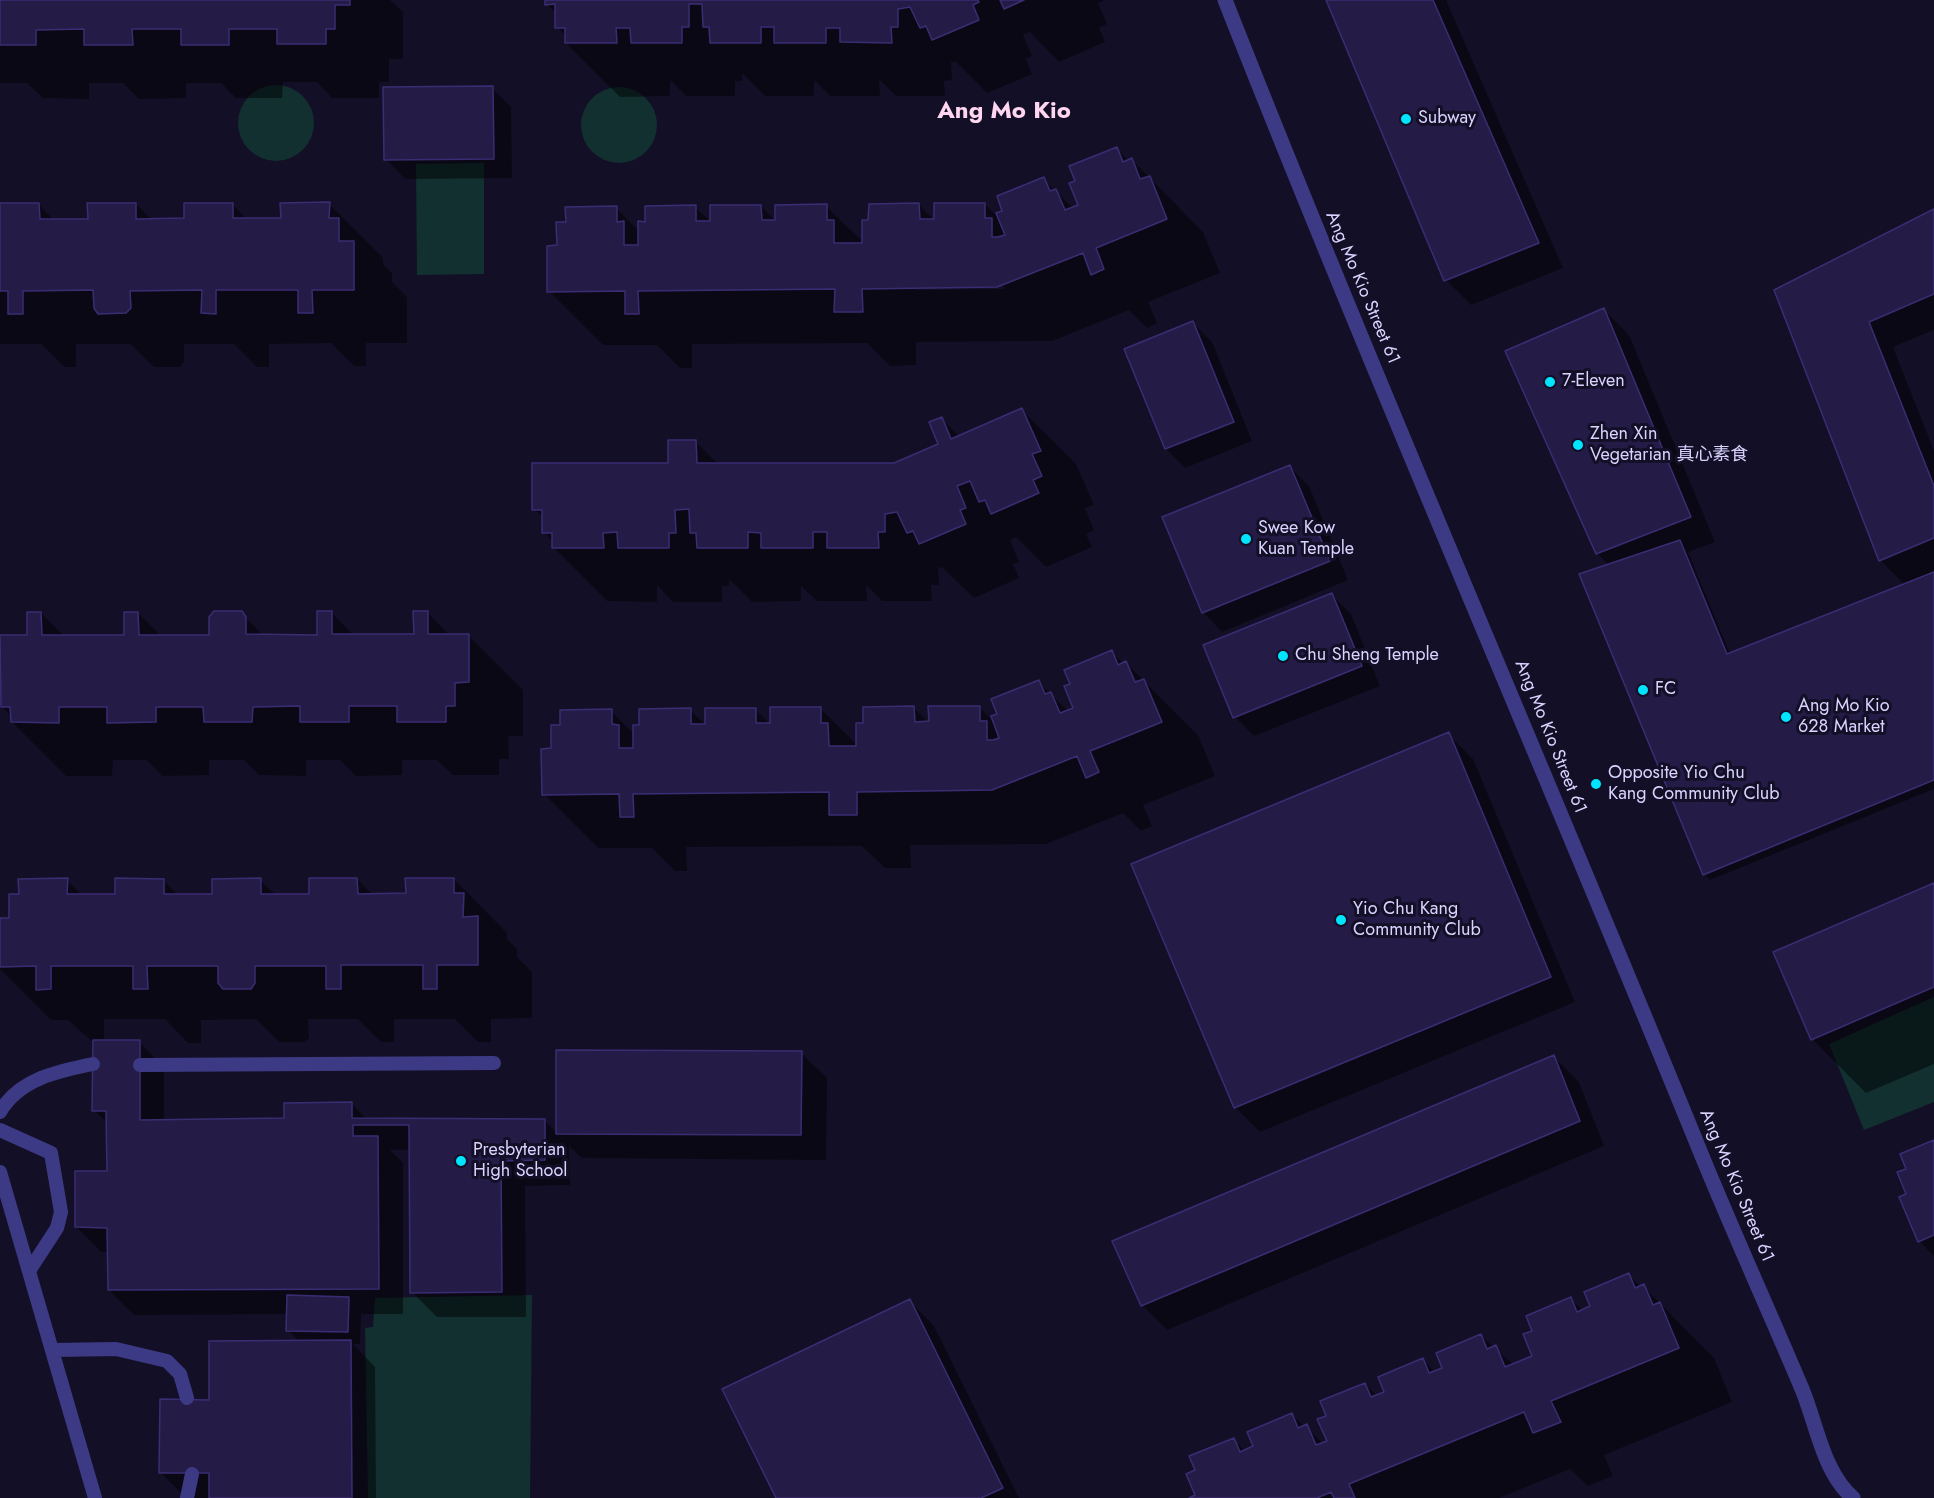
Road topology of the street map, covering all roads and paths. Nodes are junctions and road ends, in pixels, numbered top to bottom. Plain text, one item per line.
1 (1225, 0) edge
2 (494, 1062) dead end
3 (93, 1064) dead end
4 (140, 1065) dead end
5 (0, 1112) edge
6 (0, 1130) edge
7 (0, 1172) edge
8 (29, 1271) junction
9 (53, 1350) junction
10 (187, 1398) dead end
11 (192, 1474) dead end
12 (1840, 1493) edge
13 (94, 1498) edge
14 (187, 1498) edge
15 (1853, 1498) edge

1 - 12 street, Ang Mo Kio Street 61
2 - 4 lane
3 - 5 lane
6 - 8 lane
7 - 8 lane
8 - 9 lane
9 - 10 lane
9 - 13 lane
11 - 14 lane
12 - 15 street, Ang Mo Kio Street 61

